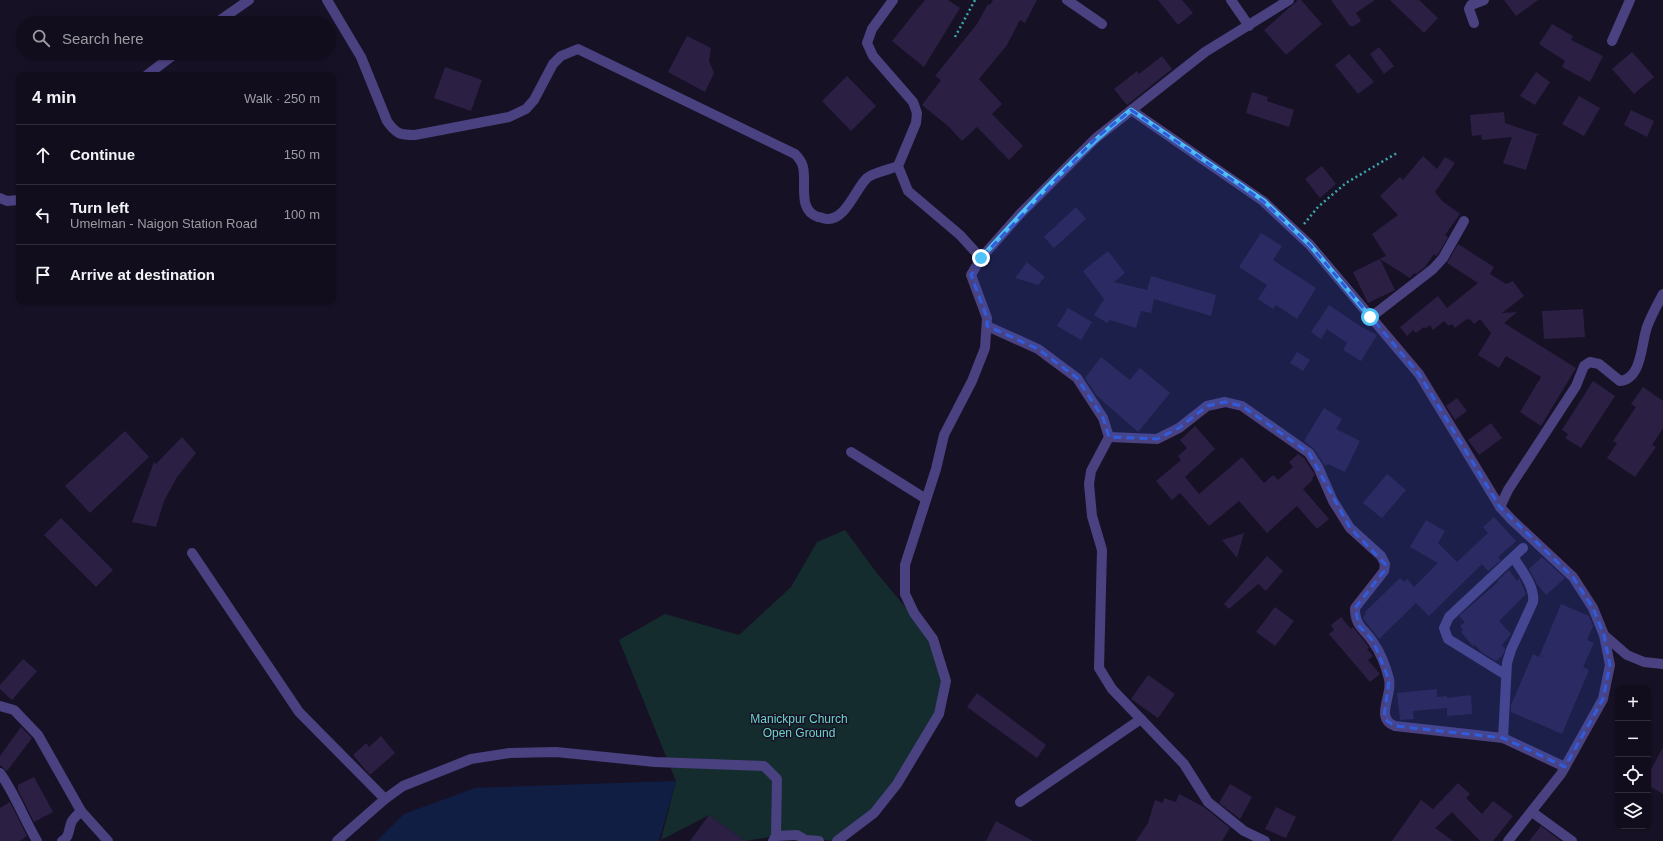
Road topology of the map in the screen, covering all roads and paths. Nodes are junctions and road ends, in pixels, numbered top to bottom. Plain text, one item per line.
1 (249, 0) edge
2 (327, 0) edge
3 (893, 0) edge
4 (975, 0) edge
5 (1067, 0) edge
6 (1231, 0) edge
7 (1290, 0) edge
8 (1484, 0) edge
9 (1630, 0) edge
10 (226, 16) edge
11 (1474, 23) dead end
12 (1102, 24) dead end
13 (1249, 26) junction
14 (955, 37) dead end
15 (1612, 42) dead end
16 (167, 60) edge
17 (151, 72) edge
18 (1131, 110) junction
19 (1397, 153) dead end
20 (898, 166) junction
21 (0, 198) edge
22 (16, 200) edge
23 (1464, 221) dead end
24 (1297, 233) junction
25 (981, 258) junction
26 (1663, 294) edge
27 (1370, 317) junction
28 (987, 326) junction
29 (1109, 438) junction
30 (852, 452) dead end
31 (926, 498) junction
32 (1500, 507) junction
33 (1527, 544) junction
34 (192, 553) dead end
35 (1514, 558) junction
36 (1604, 635) junction
37 (1663, 664) edge
38 (1506, 675) junction
39 (0, 706) edge
40 (1141, 719) junction
41 (1503, 738) junction
42 (1564, 767) junction
43 (0, 773) edge
44 (385, 799) junction
45 (1020, 802) dead end
46 (81, 811) junction
47 (1532, 812) junction
48 (774, 839) edge
49 (105, 840) edge
50 (807, 840) edge
51 (37, 841) edge
52 (62, 841) edge
53 (337, 841) edge
54 (819, 841) edge
55 (837, 841) edge
56 (1266, 841) edge
57 (1508, 841) edge
58 (1572, 841) edge

1 - 10 street
2 - 20 street
3 - 20 street
4 - 14 path
5 - 12 street
6 - 13 street
7 - 13 street
8 - 11 street
9 - 15 street
13 - 18 street
16 - 17 street
18 - 24 street
18 - 25 street
19 - 24 path
20 - 25 street
21 - 22 street
23 - 27 street
24 - 27 street
25 - 28 street
26 - 32 street
27 - 32 street
28 - 29 street
28 - 31 street
29 - 40 street
29 - 41 street
30 - 31 street
31 - 55 street
32 - 33 street
33 - 35 street
33 - 36 street
34 - 44 street
35 - 38 street
35 - 38 street
36 - 37 street
36 - 42 street
38 - 41 street
39 - 46 street
40 - 45 street
40 - 56 street
41 - 42 street
42 - 47 street
43 - 51 street
44 - 48 street
44 - 53 street
46 - 49 street
46 - 52 street
47 - 57 street
47 - 58 street
48 - 50 street
50 - 54 street

